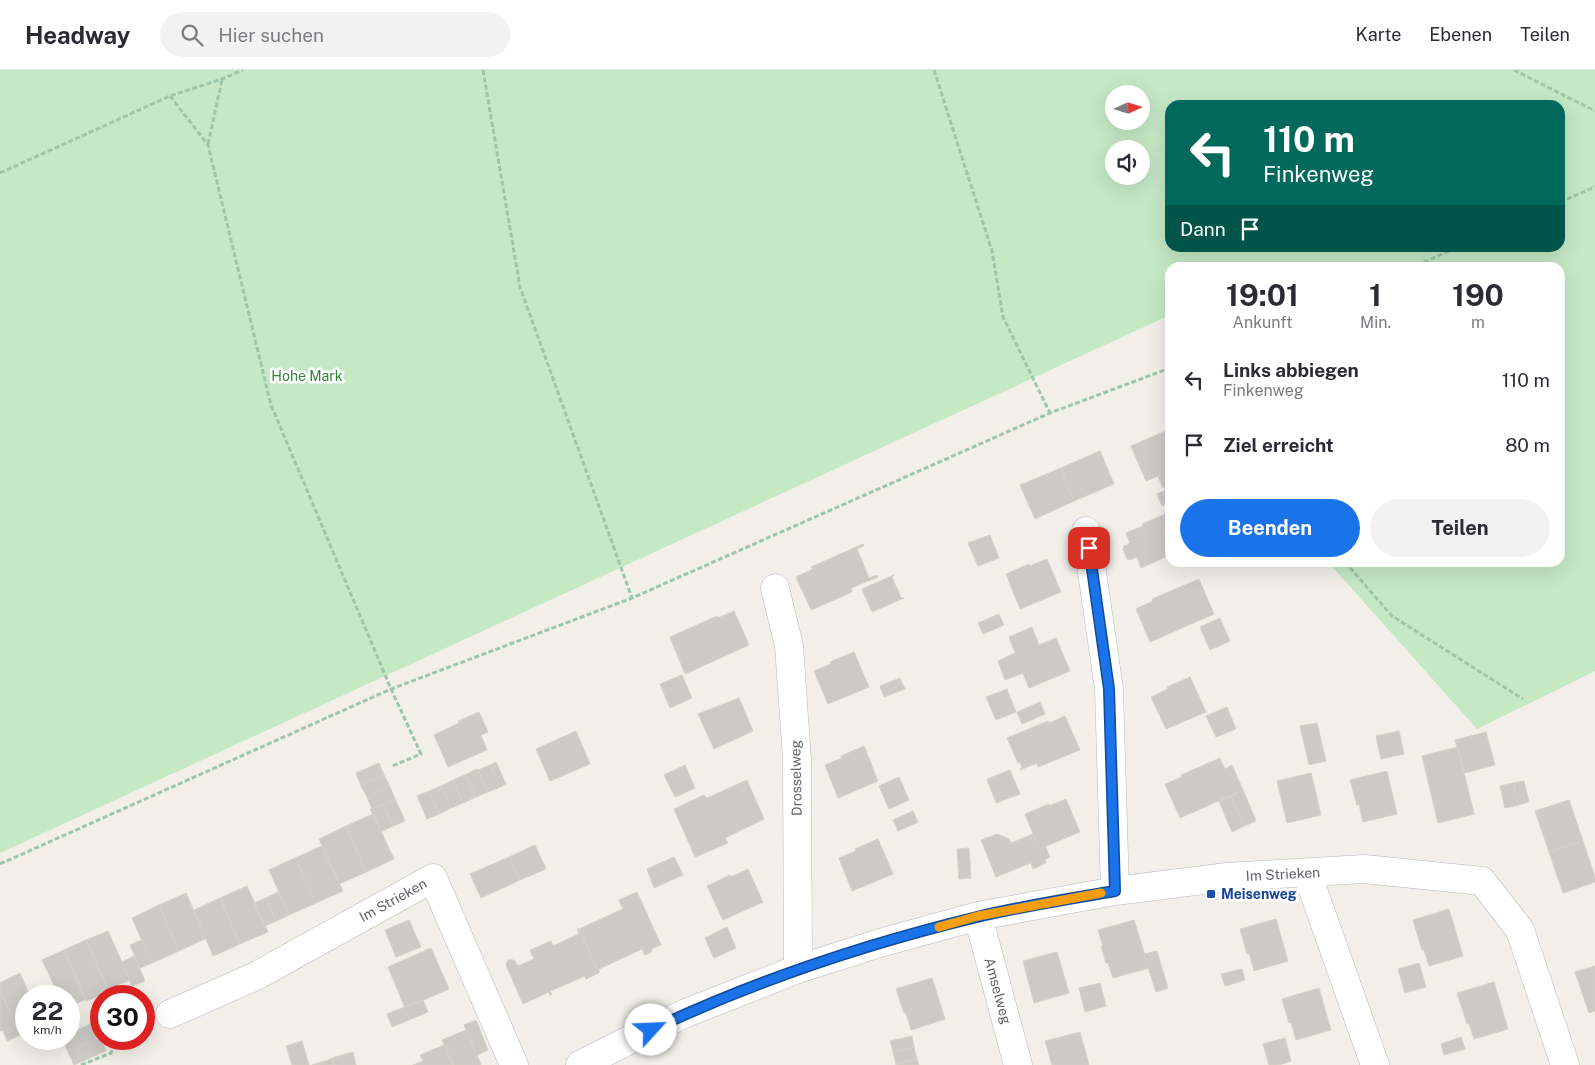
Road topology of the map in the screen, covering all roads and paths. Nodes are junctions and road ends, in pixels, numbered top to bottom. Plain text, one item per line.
1 (243, 70) edge
2 (483, 70) edge
3 (934, 70) edge
4 (1514, 70) edge
5 (222, 79) junction
6 (170, 96) junction
7 (1595, 111) edge
8 (208, 145) junction
9 (0, 173) edge
10 (1595, 187) edge
11 (1565, 200) edge
12 (1447, 252) edge
13 (1424, 262) edge
14 (1165, 370) edge
15 (1050, 413) junction
16 (1086, 531) dead end
17 (1349, 567) edge
18 (775, 588) dead end
19 (632, 598) junction
20 (391, 690) junction
21 (1523, 699) dead end
22 (392, 766) dead end
23 (0, 864) edge
24 (1307, 873) junction
25 (1115, 891) junction
26 (978, 916) junction
27 (798, 969) junction
28 (170, 1014) dead end
29 (112, 1050) edge
30 (82, 1065) edge
31 (514, 1065) edge
32 (580, 1065) edge
33 (1018, 1065) edge
34 (1375, 1065) edge
35 (1565, 1065) edge

1 - 5 path
2 - 19 path
3 - 15 path
4 - 7 path
5 - 6 path
5 - 8 path
6 - 8 path
6 - 9 path
8 - 20 path
10 - 11 path
12 - 13 path
14 - 15 path
15 - 19 path
16 - 25 street
17 - 21 path
18 - 27 street, Drosselweg
19 - 20 path
20 - 22 path
20 - 23 path
24 - 25 street, Im Strieken
24 - 34 street
24 - 35 street, Im Strieken
25 - 26 street, Im Strieken
26 - 27 street, Im Strieken
26 - 33 street, Amselweg
27 - 32 street, Im Strieken
28 - 31 street, Im Strieken
29 - 30 path

